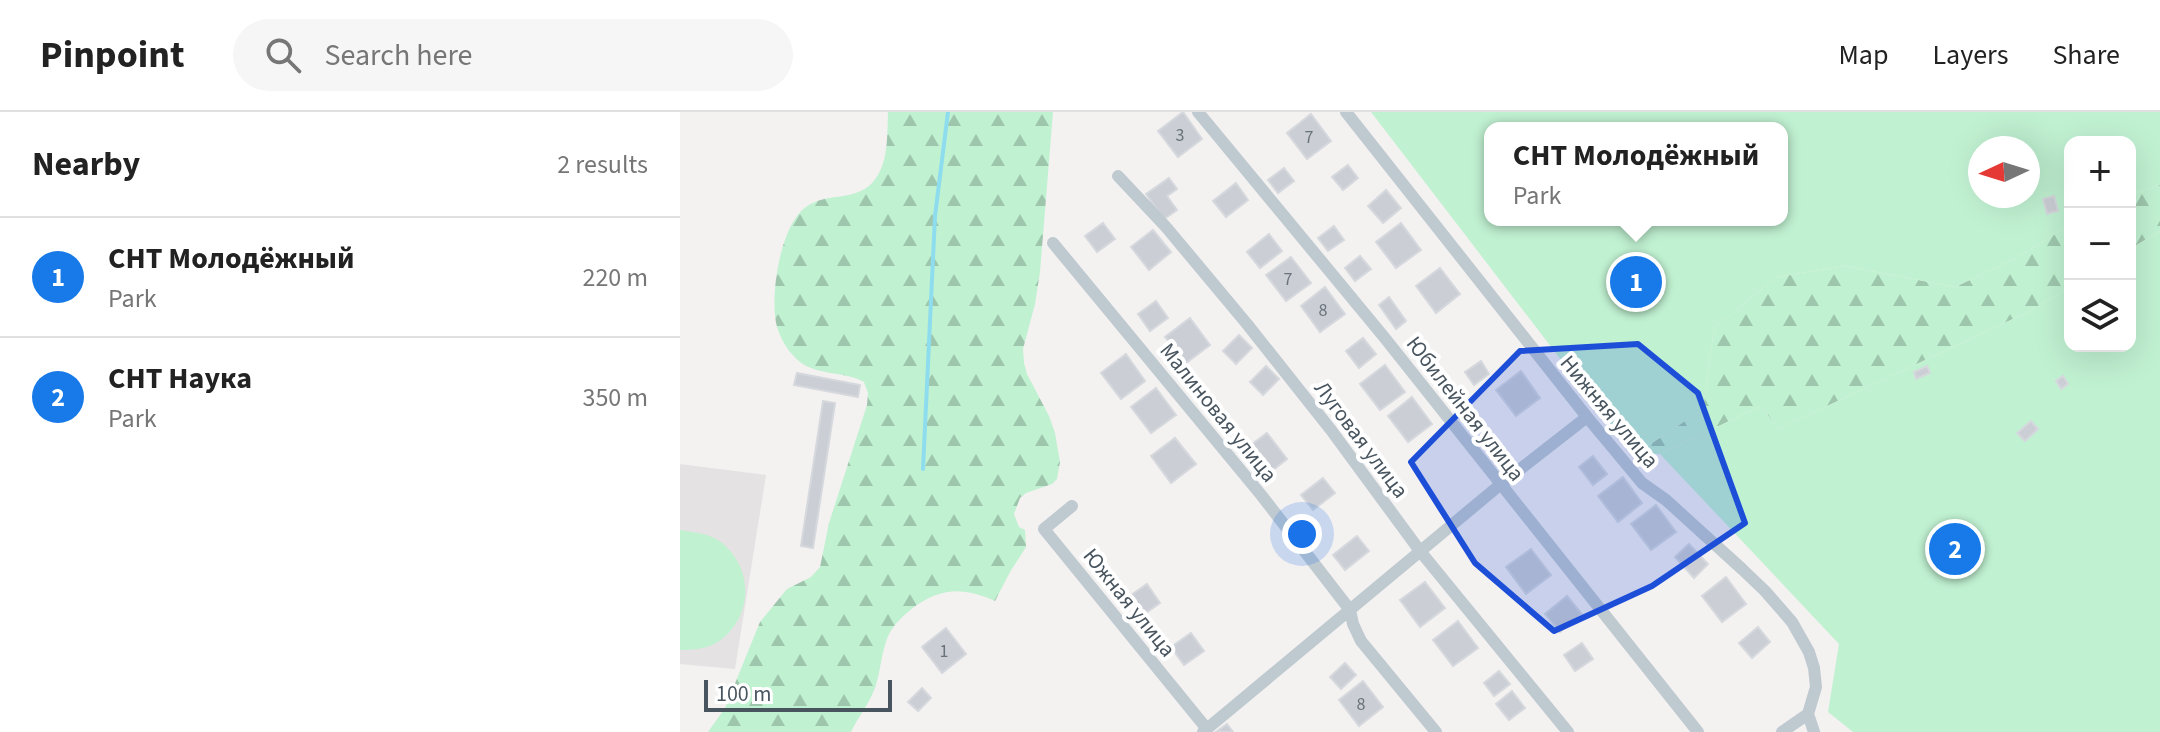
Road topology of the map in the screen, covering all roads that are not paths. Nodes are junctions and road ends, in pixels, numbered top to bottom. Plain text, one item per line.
1 (1198, 112) edge
2 (1346, 112) edge
3 (1118, 176) dead end
4 (1053, 243) dead end
5 (1587, 417) junction
6 (1501, 484) junction
7 (1072, 506) dead end
8 (1420, 551) junction
9 (1350, 610) junction
10 (1808, 714) junction
11 (1205, 731) edge
12 (1436, 732) edge
13 (1568, 732) edge
14 (1698, 732) edge
15 (1782, 732) edge
16 (1814, 732) edge

1 - 6 street, Юбилейная улица
2 - 5 street, Нижняя улица
3 - 8 street, Луговая улица
4 - 9 street, Малиновая улица
5 - 6 street
5 - 10 street, Нижняя улица
6 - 8 street
6 - 14 street, Юбилейная улица
7 - 11 street, Южная улица
8 - 9 street
8 - 13 street, Луговая улица
9 - 11 street
9 - 12 street
10 - 15 street
10 - 16 street, Нижняя улица

